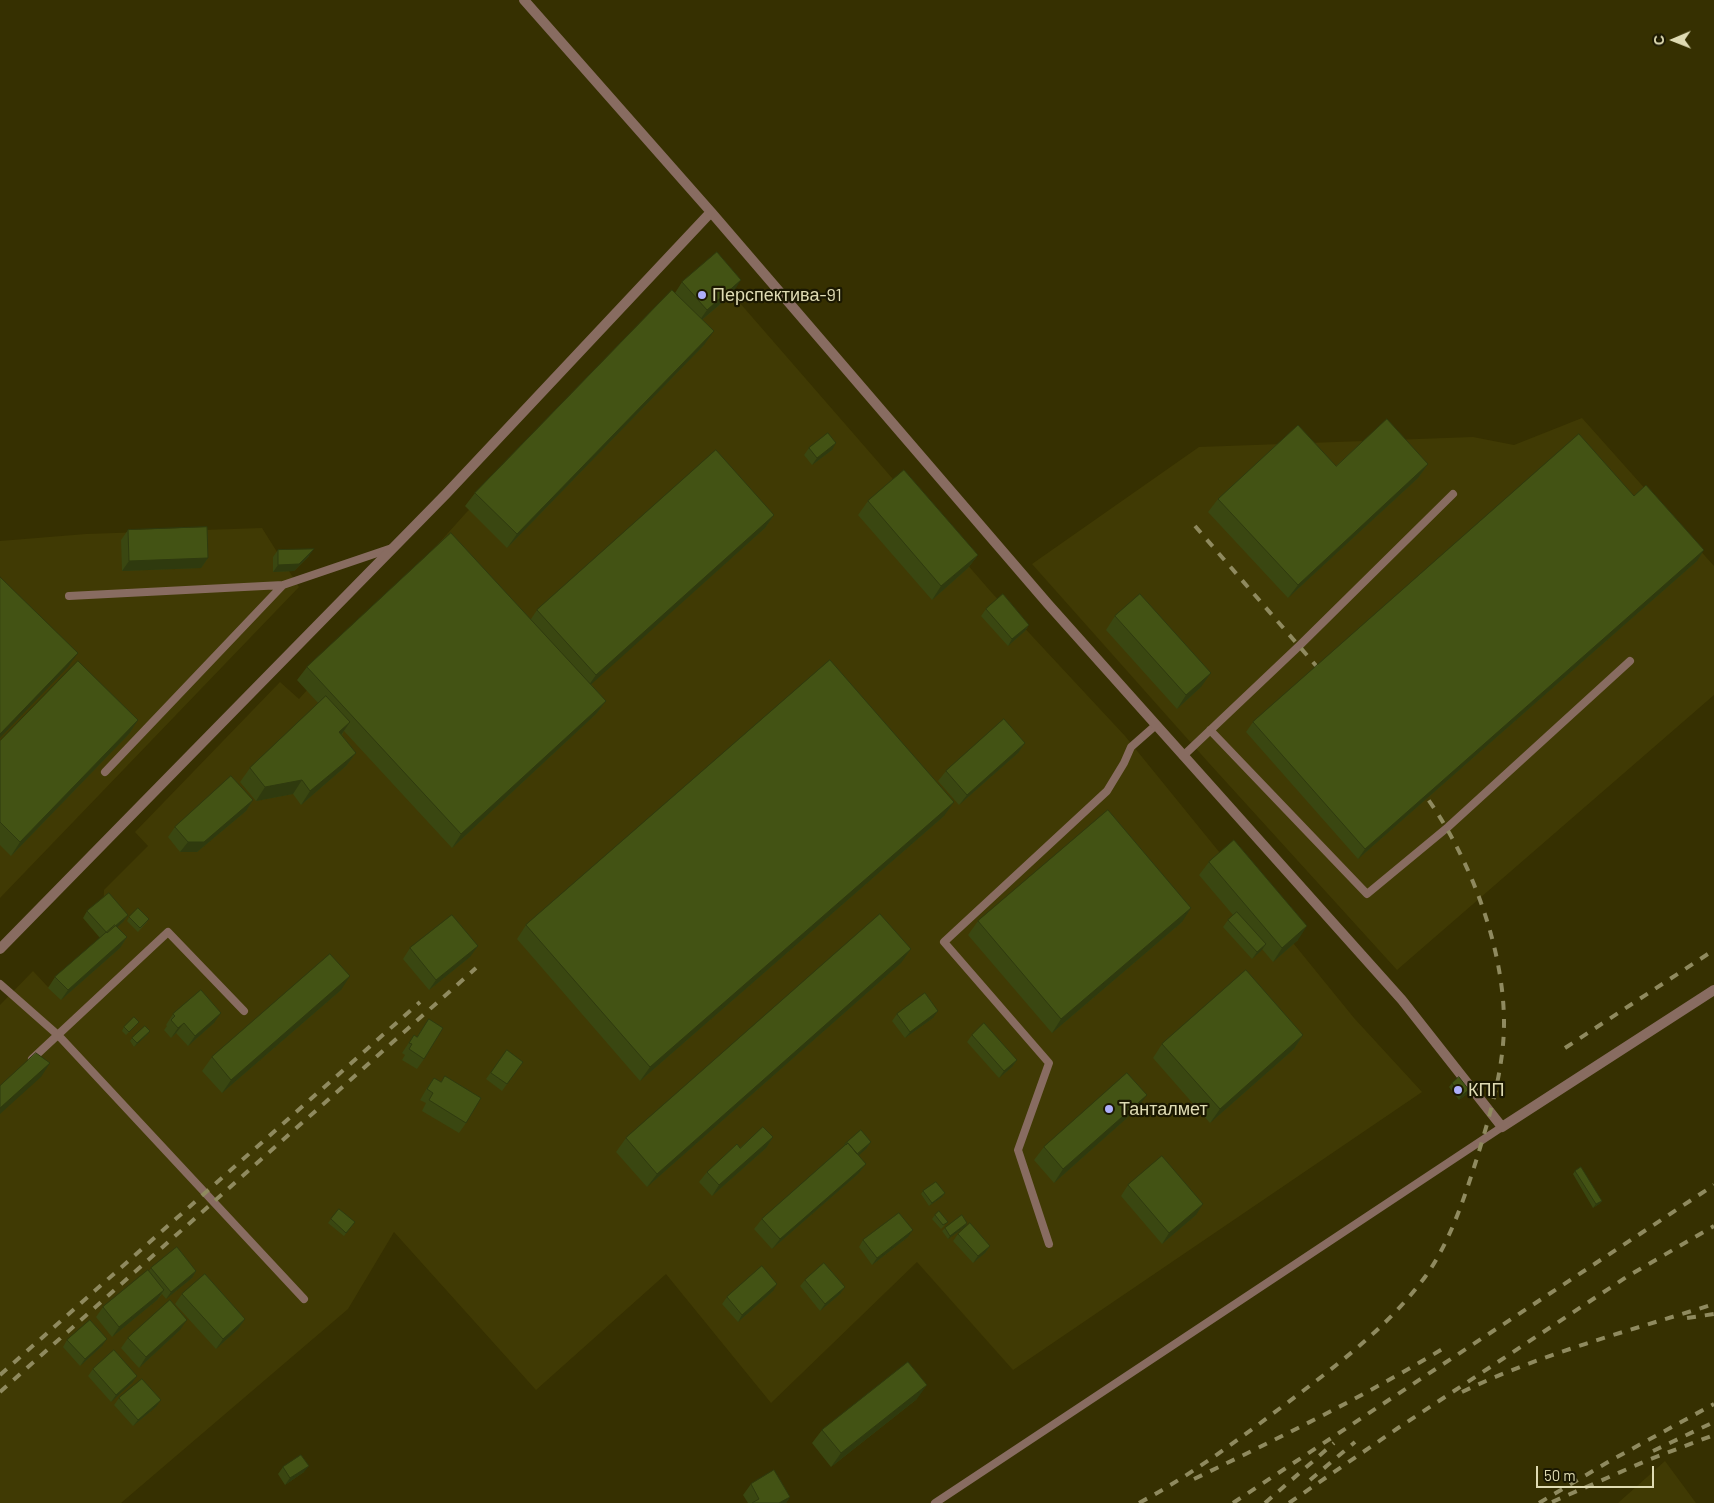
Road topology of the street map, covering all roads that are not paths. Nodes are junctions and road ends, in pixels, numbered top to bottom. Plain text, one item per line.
1 (524, 0) edge
2 (711, 212) junction
3 (1452, 494) dead end
4 (394, 547) junction
5 (283, 585) junction
6 (69, 596) dead end
7 (1630, 660) dead end
8 (1156, 725) junction
9 (1210, 730) junction
10 (1183, 756) junction
11 (105, 772) edge
12 (0, 949) edge
13 (0, 984) edge
14 (1714, 990) edge
15 (244, 1011) dead end
16 (58, 1036) junction
17 (22, 1068) edge
18 (1502, 1127) junction
19 (1049, 1244) dead end
20 (304, 1299) dead end
21 (935, 1503) edge

1 - 2 street
2 - 4 street
2 - 8 street
3 - 9 lane
4 - 5 lane
4 - 12 street
5 - 6 lane
5 - 11 lane
7 - 9 lane
8 - 10 street
8 - 19 lane
9 - 10 lane
10 - 18 street
13 - 16 lane
14 - 18 street
15 - 16 lane
16 - 17 lane
16 - 20 lane
18 - 21 lane

